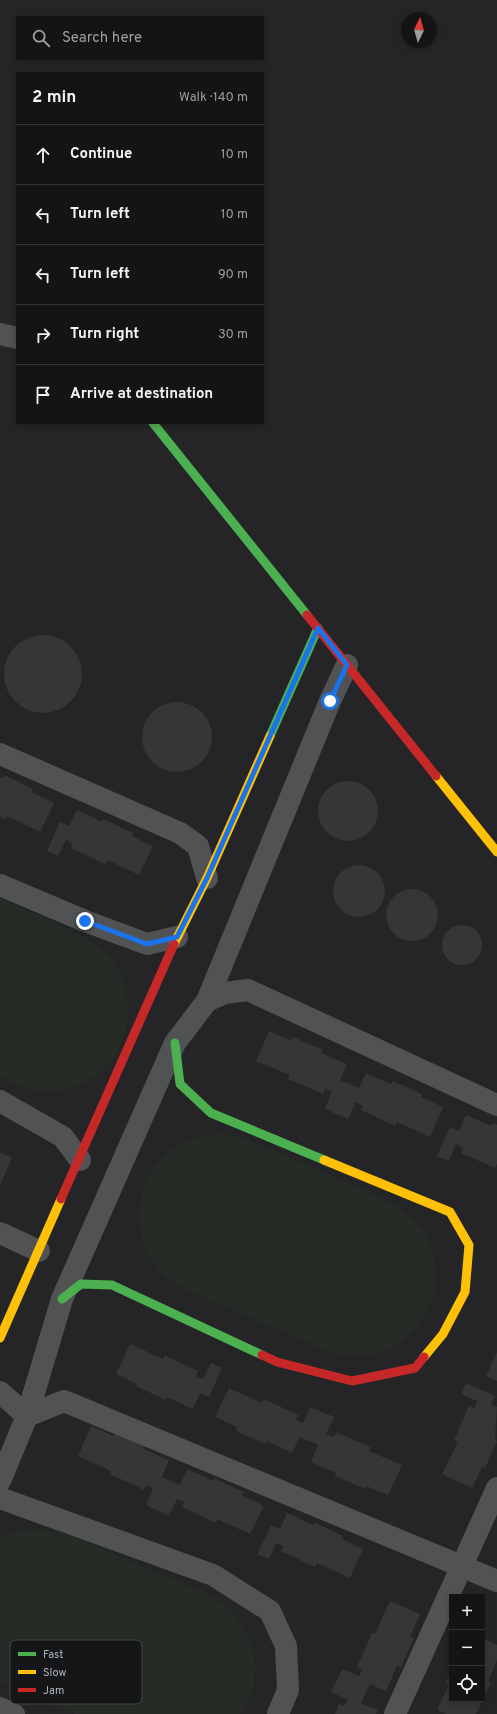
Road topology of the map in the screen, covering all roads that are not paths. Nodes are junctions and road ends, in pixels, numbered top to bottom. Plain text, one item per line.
1 (0, 334) edge
2 (16, 338) edge
3 (154, 424) edge
4 (318, 628) junction
5 (347, 665) junction
6 (0, 754) edge
7 (497, 852) edge
8 (207, 878) junction
9 (0, 885) edge
10 (177, 937) junction
11 (207, 1001) junction
12 (176, 1043) junction
13 (0, 1101) edge
14 (497, 1105) edge
15 (80, 1160) junction
16 (0, 1233) edge
17 (39, 1251) junction
18 (62, 1299) junction
19 (1, 1333) edge
20 (0, 1392) edge
21 (28, 1416) junction
22 (0, 1481) edge
23 (497, 1488) edge
24 (0, 1498) edge
25 (463, 1566) junction
26 (497, 1581) edge
27 (0, 1708) edge
28 (14, 1714) edge
29 (278, 1714) edge
30 (395, 1714) edge

1 - 2 street
3 - 4 street
4 - 5 street
4 - 8 street
5 - 7 street
5 - 11 street
6 - 8 street
8 - 10 street
9 - 10 street
10 - 15 street
11 - 12 street
11 - 14 street
12 - 18 street
12 - 18 street
13 - 15 street
15 - 17 street
16 - 17 street
17 - 19 street
18 - 21 street
20 - 21 street
21 - 22 street
21 - 25 street
23 - 25 street
24 - 29 street
25 - 26 street
25 - 30 street
27 - 28 street

